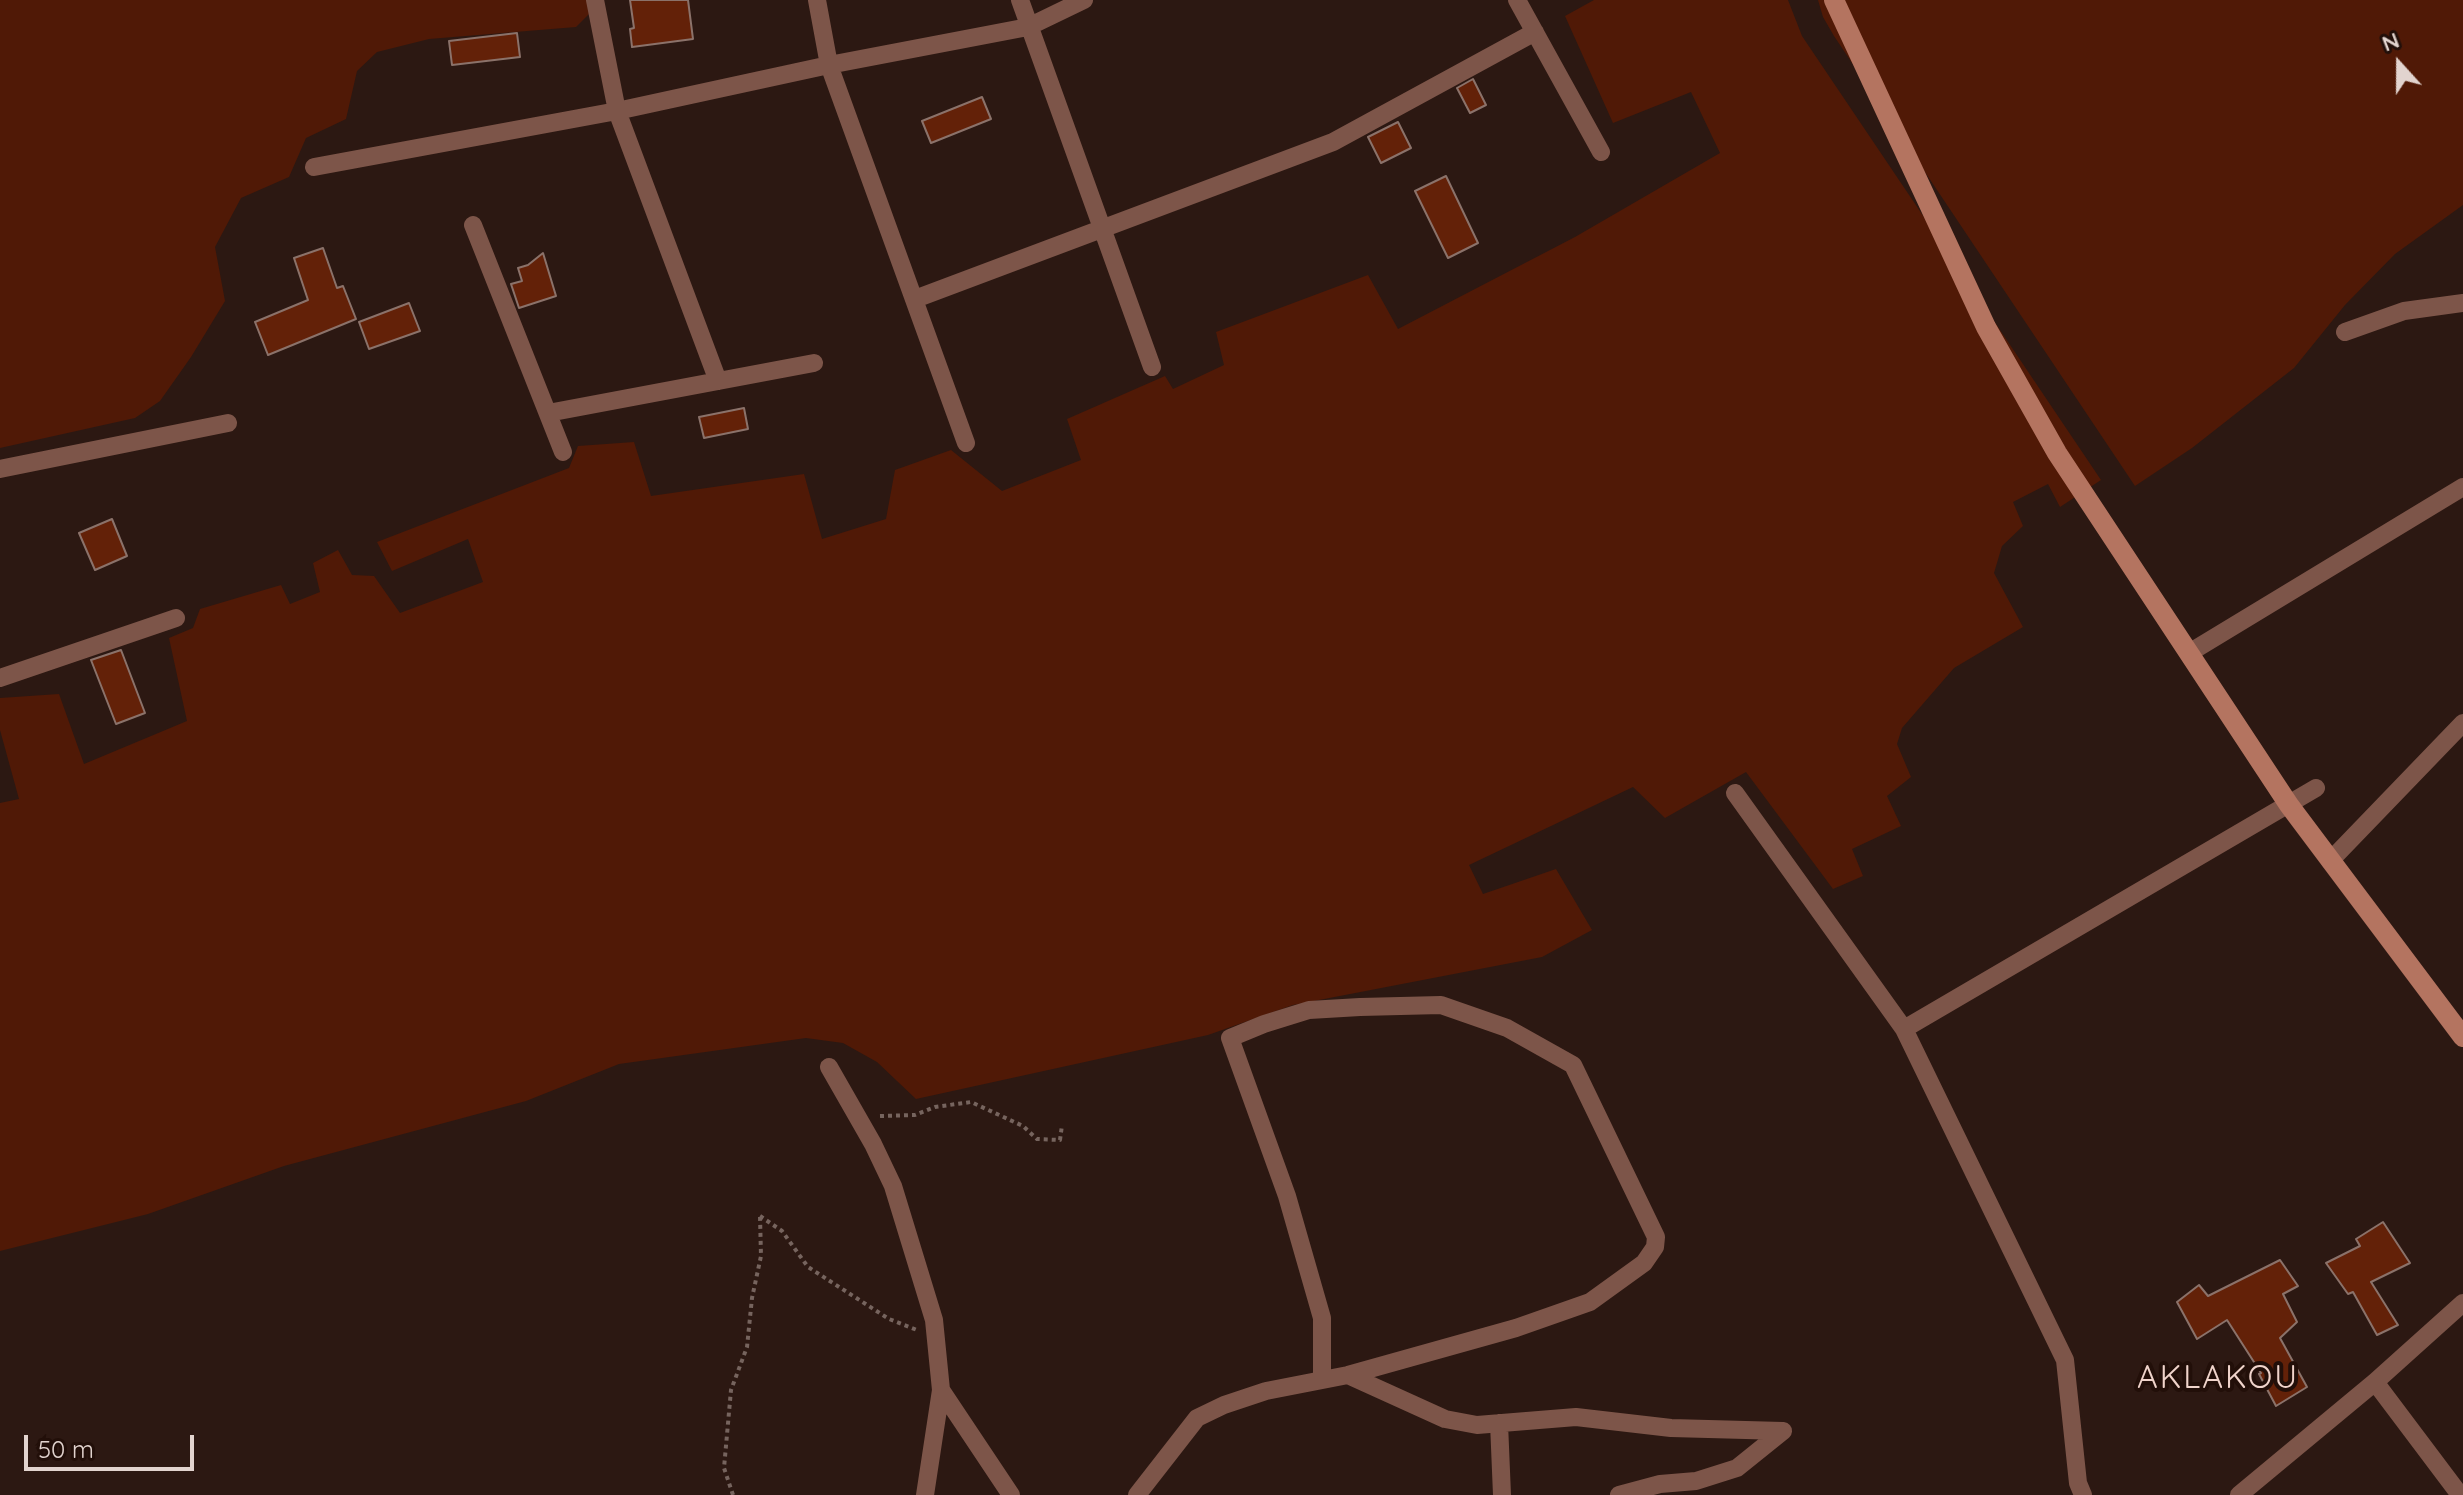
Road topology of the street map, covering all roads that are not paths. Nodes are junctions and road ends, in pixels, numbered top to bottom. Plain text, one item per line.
1 (595, 0) edge
2 (817, 0) edge
3 (1020, 0) edge
4 (1084, 0) edge
5 (1517, 0) edge
6 (1834, 0) edge
7 (1028, 27) junction
8 (1535, 32) junction
9 (829, 65) junction
10 (617, 111) junction
11 (1601, 152) dead end
12 (314, 167) dead end
13 (473, 225) dead end
14 (1102, 229) junction
15 (915, 299) junction
16 (2463, 303) edge
17 (2345, 332) dead end
18 (814, 363) dead end
19 (1152, 367) dead end
20 (718, 381) junction
21 (548, 413) junction
22 (228, 423) dead end
23 (966, 443) dead end
24 (563, 452) dead end
25 (0, 469) edge
26 (2463, 487) edge
27 (176, 618) dead end
28 (2189, 653) junction
29 (0, 678) edge
30 (2463, 723) edge
31 (2316, 788) dead end
32 (1735, 793) dead end
33 (2289, 805) junction
34 (2330, 861) junction
35 (1904, 1029) junction
36 (2463, 1037) edge
37 (829, 1067) dead end
38 (2463, 1303) edge
39 (1348, 1375) junction
40 (1322, 1379) junction
41 (2375, 1382) junction
42 (941, 1390) junction
43 (1499, 1423) junction
44 (925, 1495) edge
45 (1011, 1495) edge
46 (1137, 1495) edge
47 (1502, 1495) edge
48 (1619, 1495) edge
49 (2083, 1495) edge
50 (2239, 1495) edge
51 (2460, 1495) edge

1 - 10 street
2 - 9 street
3 - 7 street
4 - 7 street
5 - 8 street
6 - 28 street
7 - 9 street
7 - 14 street
8 - 11 street
8 - 14 street
9 - 10 street
9 - 15 street
10 - 12 street
10 - 20 street
13 - 21 street
14 - 15 street
14 - 19 street
15 - 23 street
16 - 17 street
18 - 20 street
20 - 21 street
21 - 24 street
22 - 25 street
26 - 28 street
27 - 29 street
28 - 33 street
30 - 34 street
31 - 33 street
32 - 35 street
33 - 34 street
33 - 35 street
34 - 36 street
35 - 49 street
37 - 42 street
38 - 41 street
39 - 40 street
39 - 40 street
39 - 43 street
40 - 46 street
41 - 50 street
41 - 51 street
42 - 44 street
42 - 45 street
43 - 47 street
43 - 48 street

